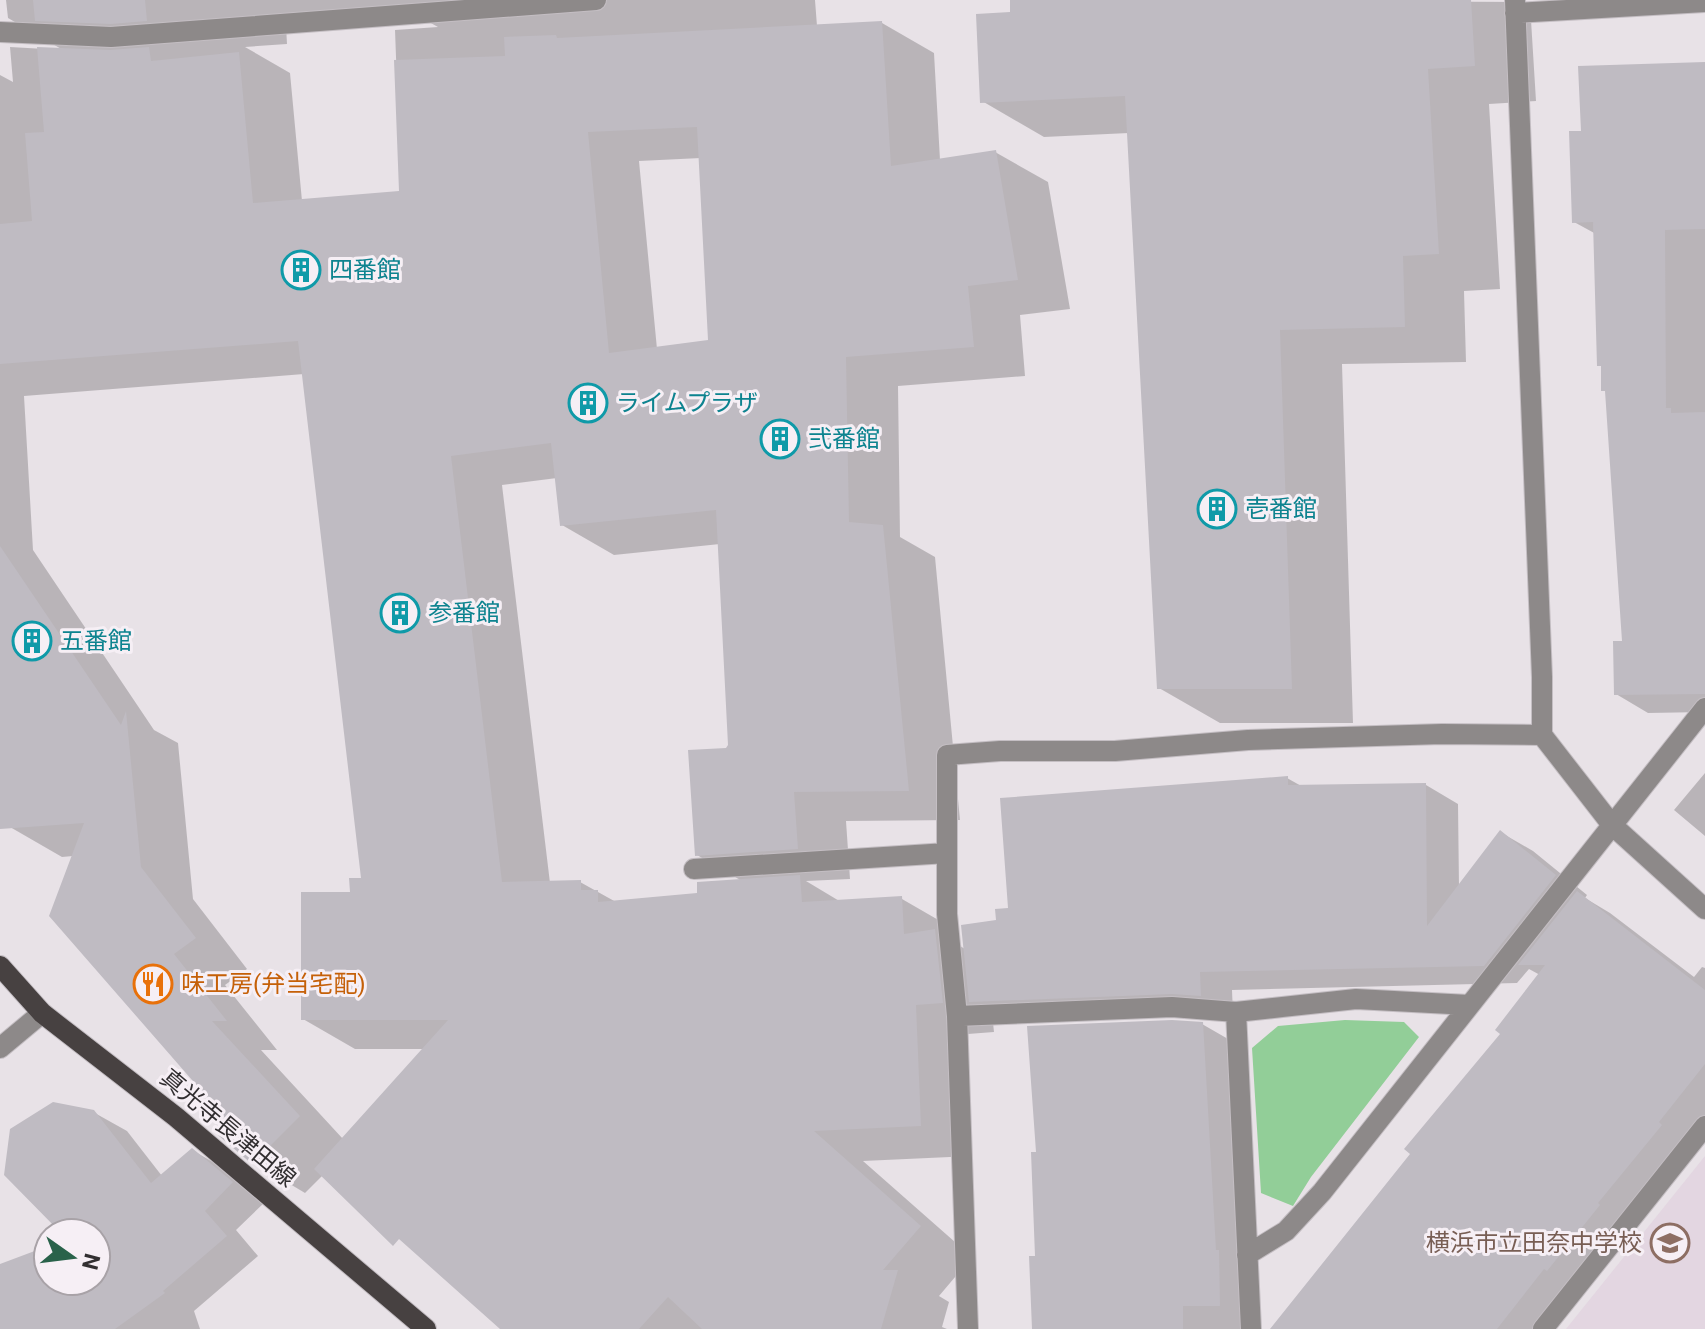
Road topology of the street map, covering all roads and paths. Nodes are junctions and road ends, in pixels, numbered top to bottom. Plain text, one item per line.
1 (596, 0) edge
2 (1705, 2) edge
3 (1515, 6) edge
4 (0, 32) edge
5 (1705, 708) edge
6 (1542, 735) junction
7 (1612, 825) junction
8 (947, 853) junction
9 (694, 869) dead end
10 (1705, 909) edge
11 (0, 966) edge
12 (1469, 1005) junction
13 (1236, 1012) junction
14 (42, 1013) junction
15 (957, 1016) junction
16 (0, 1048) edge
17 (1705, 1126) edge
18 (1247, 1255) junction
19 (426, 1329) edge
20 (968, 1329) edge
21 (1251, 1329) edge
22 (1543, 1329) edge

1 - 4 street
2 - 3 street
3 - 6 street
5 - 7 street
6 - 7 street
6 - 8 street
7 - 10 street
7 - 12 street
8 - 9 street
8 - 15 street
11 - 14 main road, 真光寺長津田線
12 - 13 street
12 - 18 street
13 - 15 street
13 - 18 street
14 - 16 street
14 - 19 main road, 真光寺長津田線
15 - 20 street
17 - 22 street
18 - 21 street

